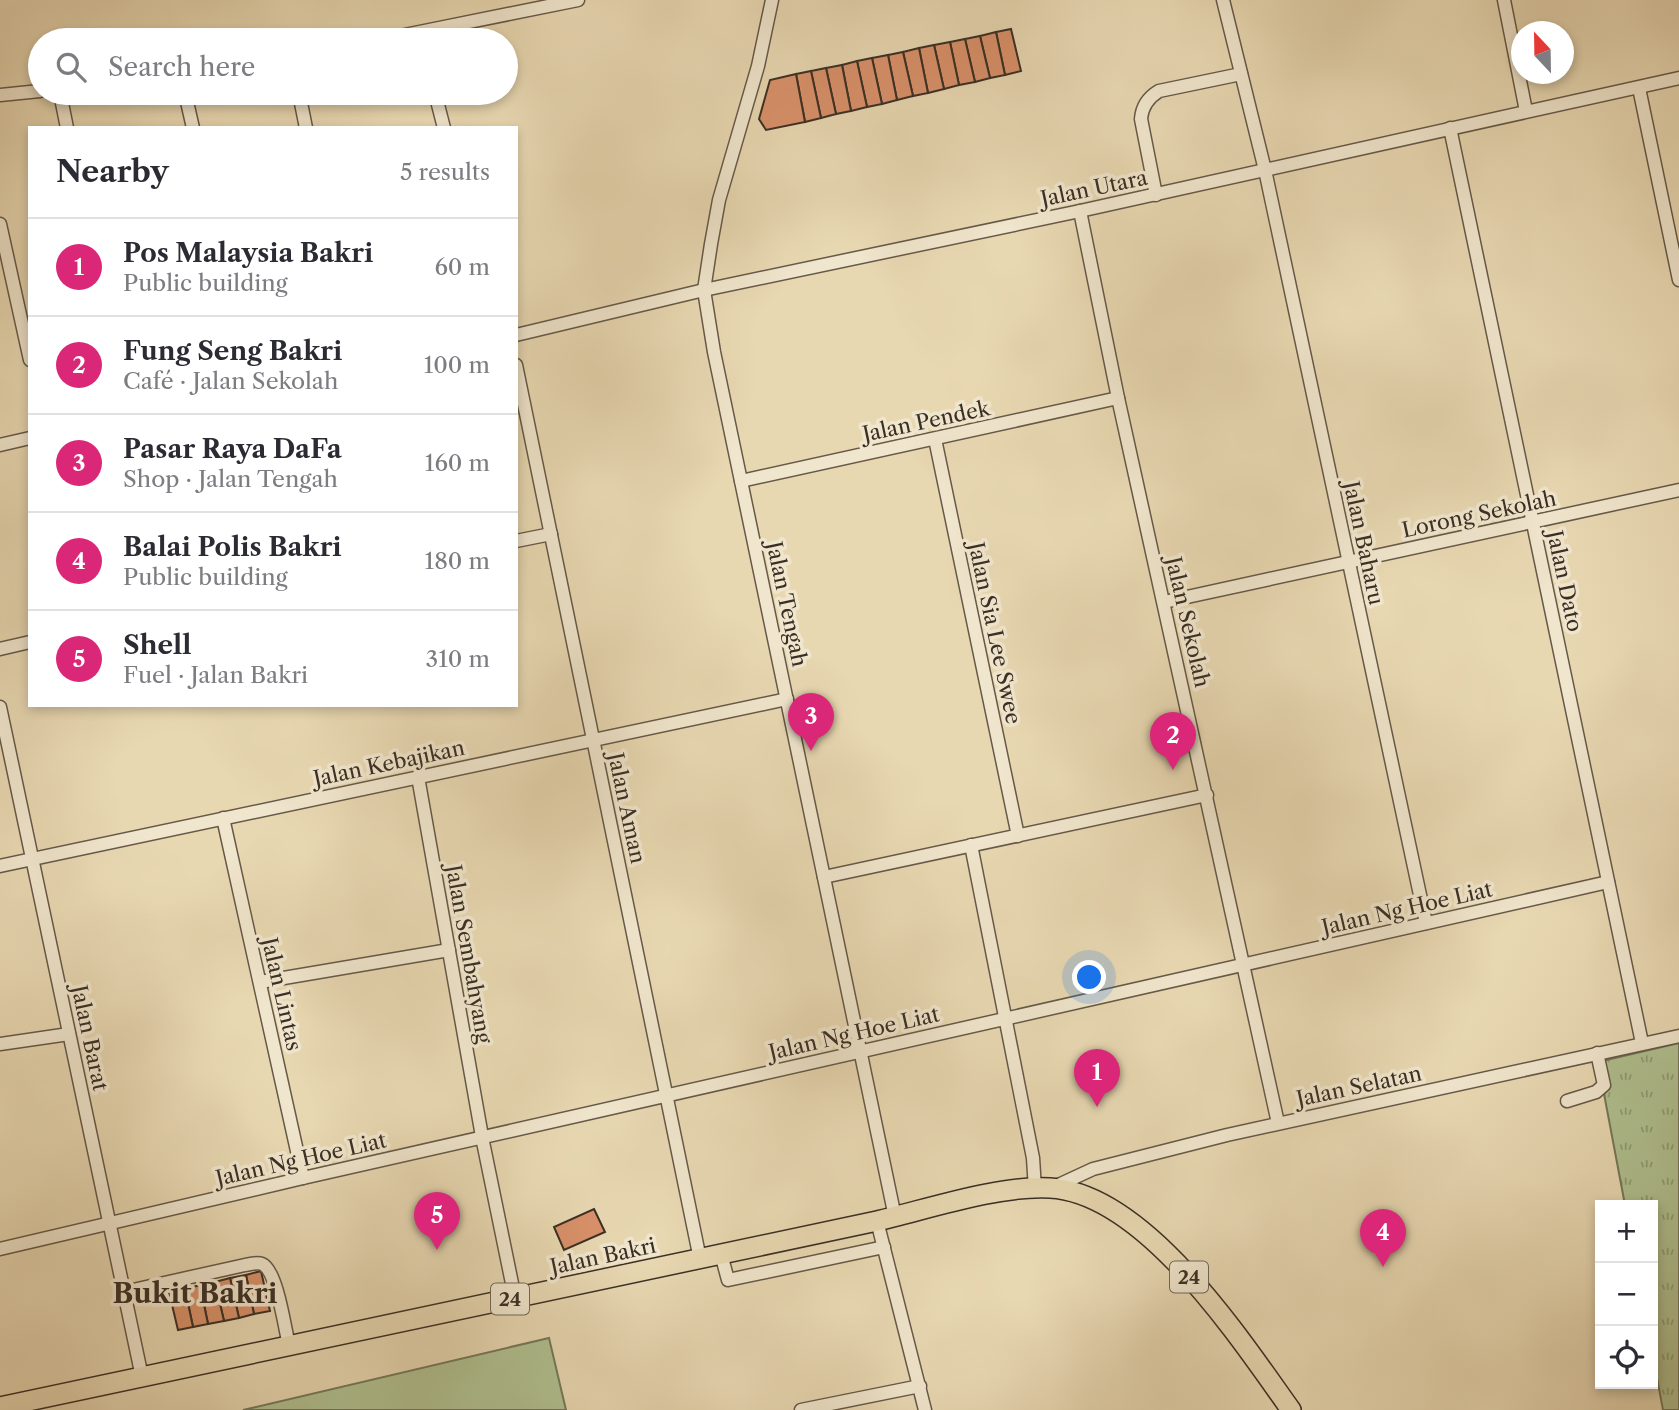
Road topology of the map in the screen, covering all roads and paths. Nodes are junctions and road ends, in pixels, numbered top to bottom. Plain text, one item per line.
1 (578, 0) edge
2 (772, 0) edge
3 (1223, 0) edge
4 (1504, 0) edge
5 (456, 28) edge
6 (1241, 74) junction
7 (1679, 78) edge
8 (1639, 88) junction
9 (28, 92) edge
10 (0, 95) edge
11 (62, 105) edge
12 (187, 105) edge
13 (301, 105) edge
14 (438, 105) edge
15 (1526, 111) junction
16 (67, 126) edge
17 (192, 126) edge
18 (306, 126) edge
19 (443, 126) edge
20 (1450, 128) junction
21 (1265, 170) junction
22 (1156, 195) junction
23 (1080, 211) junction
24 (0, 224) edge
25 (1679, 278) edge
26 (704, 290) junction
27 (518, 335) edge
28 (28, 351) edge
29 (518, 375) edge
30 (1118, 398) junction
31 (28, 438) edge
32 (935, 439) junction
33 (0, 445) edge
34 (741, 481) junction
35 (1679, 490) edge
36 (1532, 522) junction
37 (551, 534) junction
38 (518, 541) edge
39 (1349, 562) junction
40 (1164, 601) junction
41 (28, 642) edge
42 (0, 649) edge
43 (787, 699) junction
44 (0, 707) edge
45 (593, 740) junction
46 (418, 777) junction
47 (1207, 795) junction
48 (223, 818) junction
49 (1018, 836) junction
50 (971, 845) junction
51 (32, 859) junction
52 (0, 866) edge
53 (824, 877) junction
54 (1608, 882) junction
55 (1426, 923) junction
56 (449, 950) junction
57 (1241, 965) junction
58 (260, 982) junction
59 (1006, 1019) junction
60 (69, 1034) junction
61 (1640, 1035) junction
62 (1679, 1036) edge
63 (0, 1044) edge
64 (860, 1051) junction
65 (1597, 1053) junction
66 (666, 1095) junction
67 (1567, 1101) dead end
68 (1278, 1123) junction
69 (483, 1144) junction
70 (1039, 1176) junction
71 (303, 1178) junction
72 (886, 1219) junction
73 (110, 1224) junction
74 (884, 1247) junction
75 (0, 1249) edge
76 (721, 1254) junction
77 (700, 1258) junction
78 (124, 1292) junction
79 (516, 1298) junction
80 (289, 1346) junction
81 (142, 1377) junction
82 (920, 1386) junction
83 (0, 1408) edge
84 (801, 1410) edge
85 (925, 1410) edge
86 (1291, 1410) edge

1 - 5 street
2 - 26 street, Jalan Tengah
3 - 6 street, Jalan Baharu
4 - 15 street
6 - 21 street, Jalan Baharu
6 - 22 street
7 - 8 street, Jalan Utara
8 - 15 street, Jalan Utara
8 - 25 street
9 - 10 street
11 - 16 street
12 - 17 street
13 - 18 street
14 - 19 street
15 - 20 street, Jalan Utara
20 - 21 street, Jalan Utara
20 - 36 street, Jalan Dato
21 - 22 street, Jalan Utara
21 - 39 street, Jalan Baharu
22 - 23 street, Jalan Utara
23 - 26 street, Jalan Utara
23 - 30 street, Jalan Sekolah
24 - 28 street
26 - 27 street, Jalan Utara
26 - 34 street, Jalan Tengah
29 - 37 street, Jalan Aman
30 - 32 street, Jalan Pendek
30 - 40 street, Jalan Sekolah
31 - 33 street
32 - 34 street, Jalan Pendek
32 - 49 street, Jalan Sia Lee Swee
34 - 43 street, Jalan Tengah
35 - 36 street, Lorong Sekolah
36 - 39 street, Lorong Sekolah
36 - 54 street, Jalan Dato
37 - 38 street
37 - 45 street, Jalan Aman
39 - 40 street, Lorong Sekolah
39 - 55 street, Jalan Baharu
40 - 47 street, Jalan Sekolah
41 - 42 street
43 - 45 street, Jalan Kebajikan
43 - 53 street, Jalan Tengah
44 - 51 street, Jalan Barat
45 - 46 street, Jalan Kebajikan
45 - 66 street, Jalan Aman
46 - 48 street, Jalan Kebajikan
46 - 56 street, Jalan Sembahyang
47 - 49 street
47 - 57 street, Jalan Sekolah
48 - 51 street, Jalan Kebajikan
48 - 58 street, Jalan Lintas
49 - 50 street
50 - 53 street
50 - 59 street
51 - 52 street, Jalan Kebajikan
51 - 60 street, Jalan Barat
53 - 64 street, Jalan Tengah
54 - 55 street, Jalan Ng Hoe Liat
54 - 61 street, Jalan Dato
55 - 57 street, Jalan Ng Hoe Liat
56 - 58 street
56 - 69 street, Jalan Sembahyang
57 - 59 street, Jalan Ng Hoe Liat
57 - 68 street, Jalan Sekolah
58 - 71 street, Jalan Lintas
59 - 64 street, Jalan Ng Hoe Liat
59 - 70 street
60 - 63 street
60 - 73 street, Jalan Barat
61 - 62 street, Jalan Selatan
61 - 65 street, Jalan Selatan
64 - 66 street, Jalan Ng Hoe Liat
64 - 72 street, Jalan Tengah
65 - 67 street
65 - 68 street, Jalan Selatan
66 - 69 street, Jalan Ng Hoe Liat
66 - 77 street, Jalan Aman
68 - 70 street, Jalan Selatan
69 - 71 street, Jalan Ng Hoe Liat
69 - 79 street, Jalan Sembahyang
70 - 72 main road, Jalan Bakri / 24
70 - 86 main road, 24
71 - 73 street, Jalan Ng Hoe Liat
72 - 74 street, Jalan Tengah
72 - 76 main road, Jalan Bakri / 24
73 - 75 street, Jalan Ng Hoe Liat
73 - 78 street, Jalan Barat
74 - 76 street
74 - 82 street, Jalan Tengah
76 - 77 main road, Jalan Bakri / 24
77 - 79 main road, Jalan Bakri / 24
78 - 80 street
78 - 81 street, Jalan Barat
79 - 80 main road, Jalan Bakri / 24
80 - 81 main road, Jalan Bakri / 24
81 - 83 main road, Jalan Bakri / 24
82 - 84 street
82 - 85 street, Jalan Tengah

